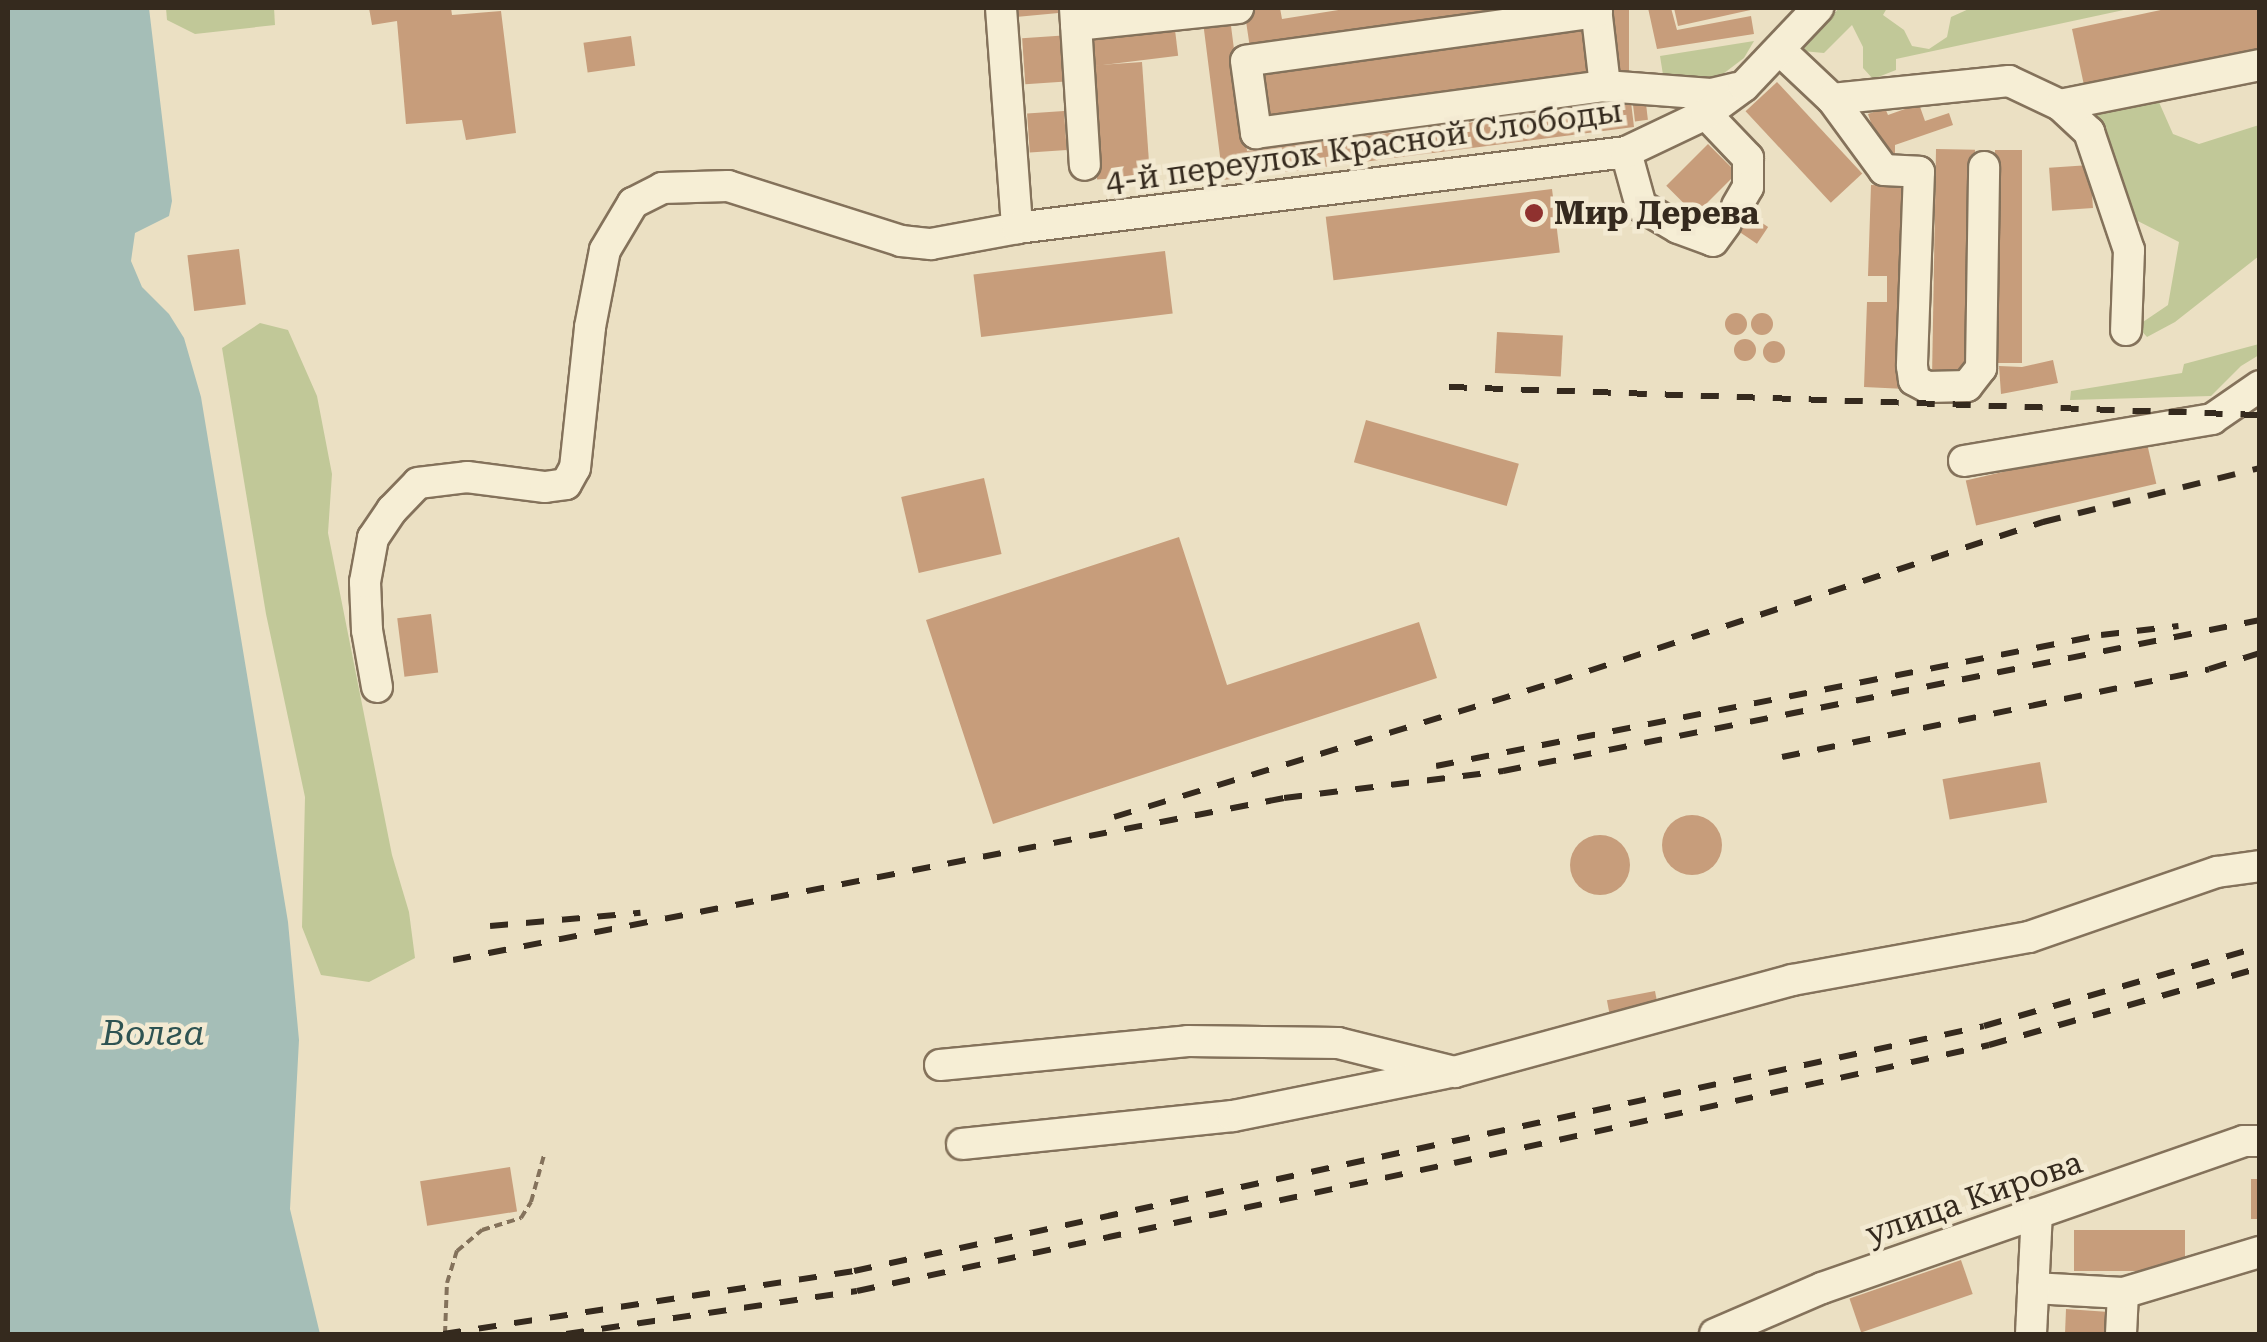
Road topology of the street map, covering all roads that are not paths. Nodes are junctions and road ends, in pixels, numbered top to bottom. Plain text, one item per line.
1 (1001, 8) edge
2 (1238, 8) edge
3 (1818, 8) edge
4 (1596, 10) edge
5 (1076, 16) edge
6 (1780, 50) junction
7 (1246, 60) junction
8 (2260, 66) edge
9 (1605, 86) junction
10 (1744, 86) junction
11 (1832, 99) junction
12 (2060, 106) junction
13 (1706, 114) junction
14 (1626, 152) junction
15 (1086, 165) dead end
16 (1984, 168) dead end
17 (1017, 228) junction
18 (2126, 330) dead end
19 (2260, 386) edge
20 (1964, 461) dead end
21 (377, 687) dead end
22 (2260, 866) edge
23 (940, 1064) dead end
24 (1454, 1072) junction
25 (2260, 1140) edge
26 (962, 1144) dead end
27 (2037, 1212) junction
28 (2260, 1252) edge
29 (2033, 1288) junction
30 (2123, 1293) junction
31 (1715, 1334) edge
32 (2031, 1334) edge
33 (2121, 1334) edge

1 - 17 street
2 - 5 street
2 - 7 street
3 - 6 street, 4-й переулок Красной Слободы
4 - 7 street
4 - 9 street
5 - 15 street
6 - 10 street, 4-й переулок Красной Слободы
6 - 11 street
7 - 9 street
8 - 12 street
9 - 10 street
10 - 13 street, 4-й переулок Красной Слободы
11 - 12 street
11 - 16 street
12 - 18 street
13 - 14 street, 4-й переулок Красной Слободы
13 - 14 street
14 - 17 street, 4-й переулок Красной Слободы
17 - 21 street, 4-й переулок Красной Слободы
19 - 20 street
22 - 24 street
23 - 24 street
24 - 26 street
25 - 27 street, улица Кирова
27 - 29 street
27 - 31 street, улица Кирова
28 - 30 street
29 - 30 street
29 - 32 street
30 - 33 street

